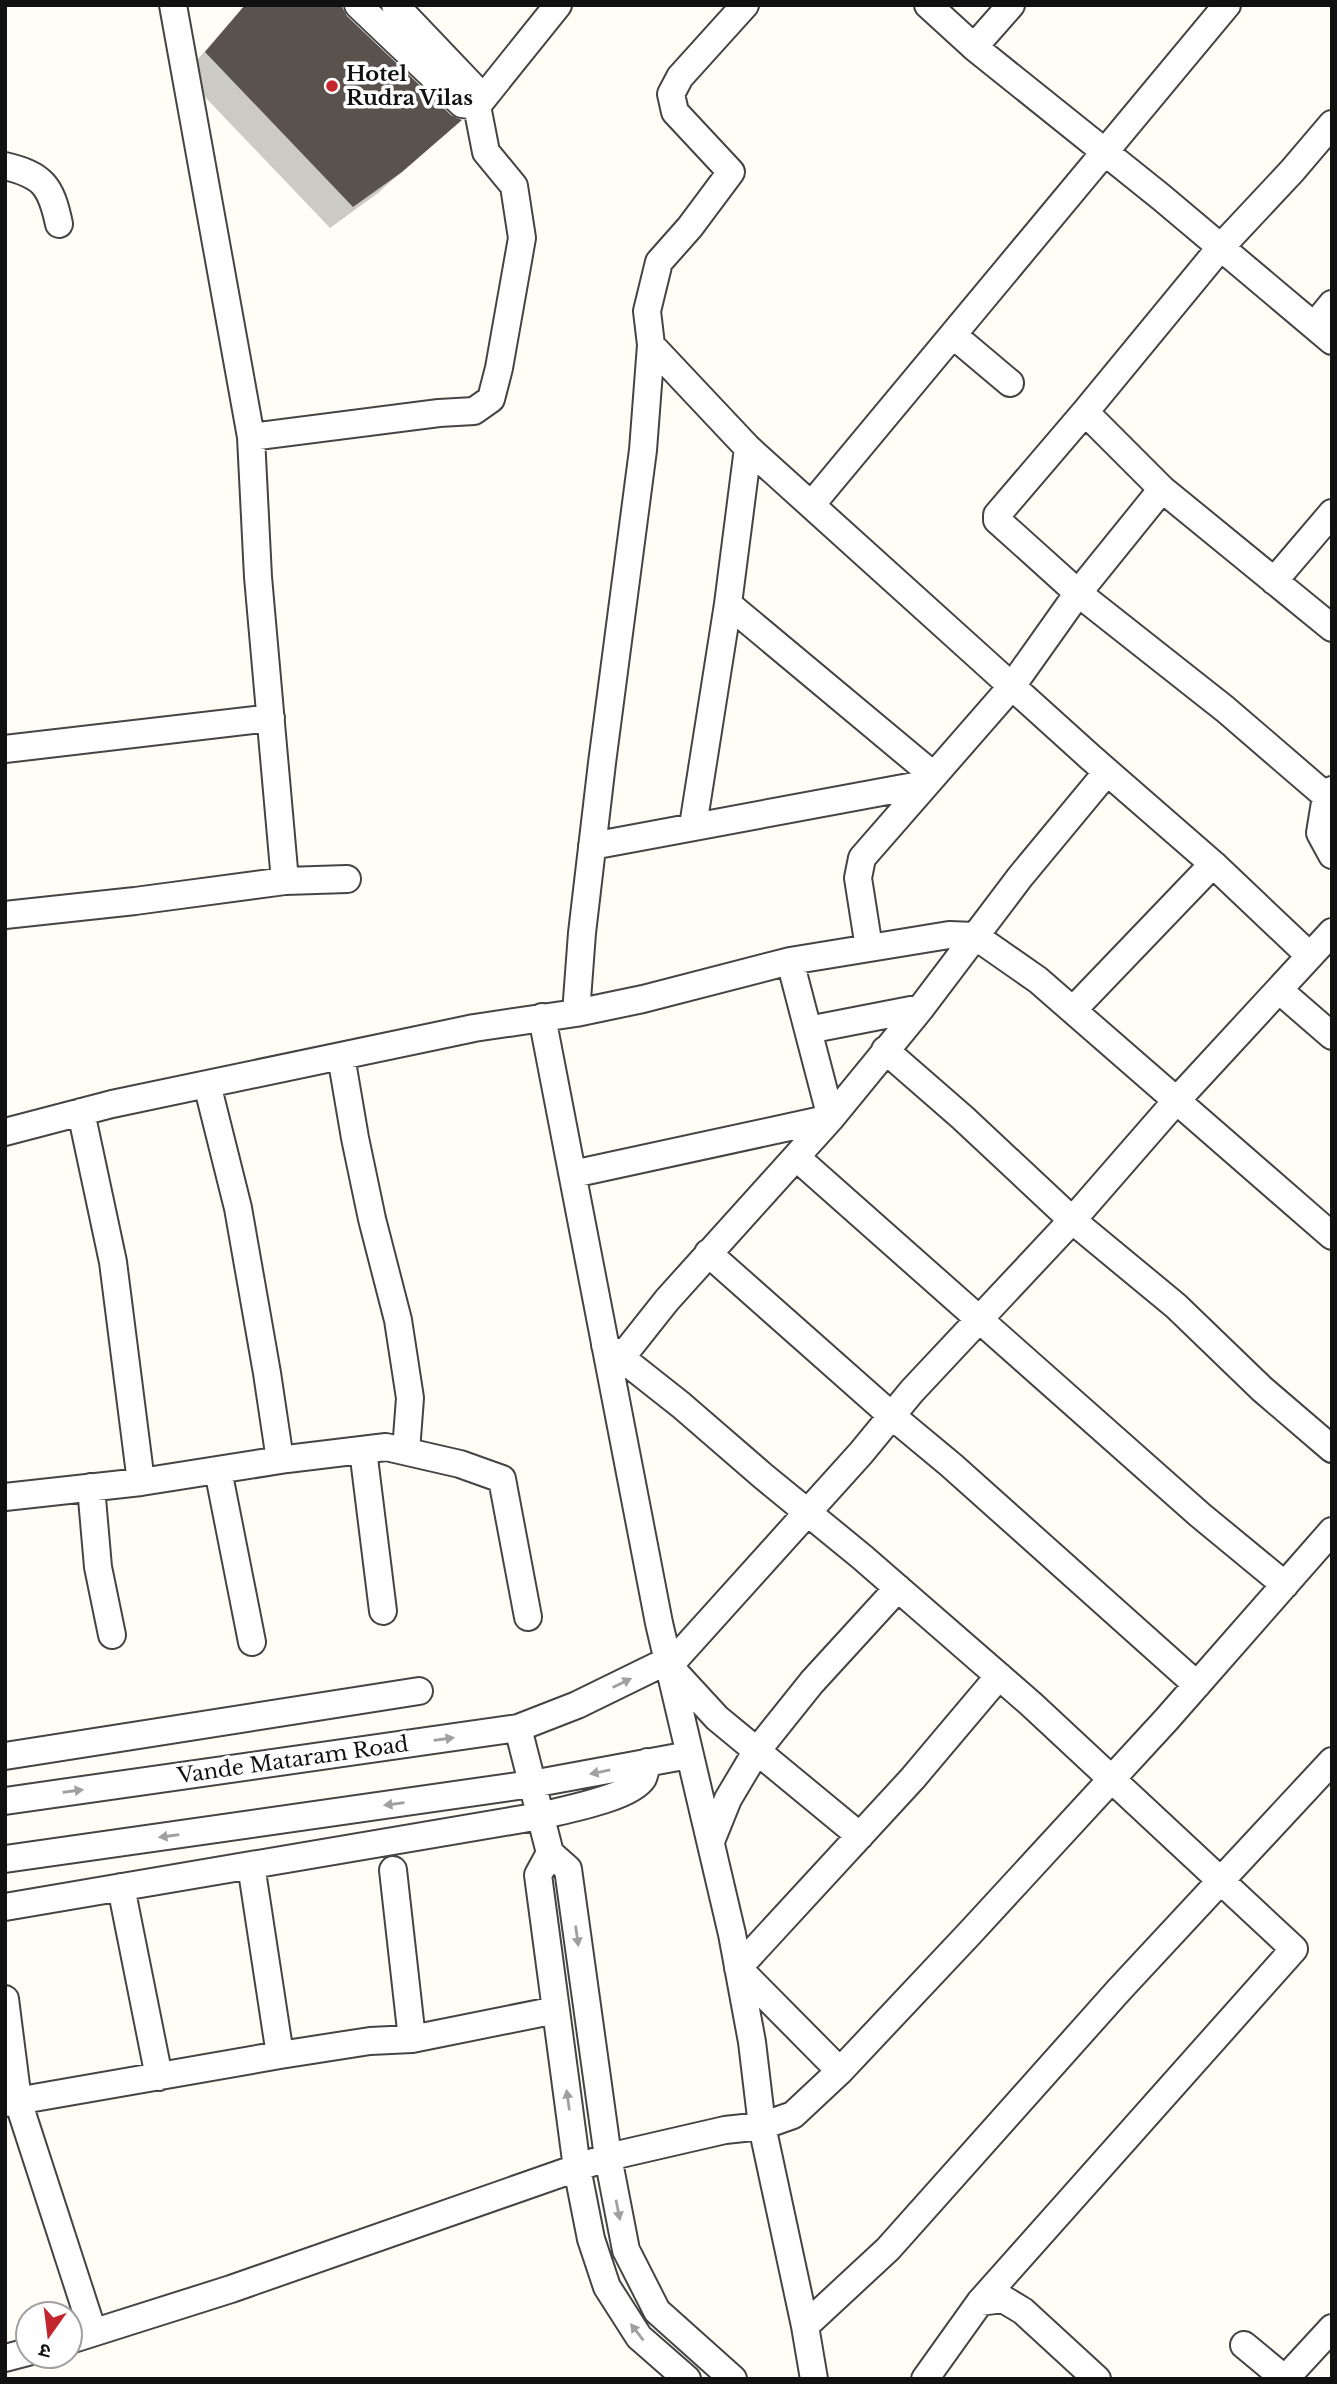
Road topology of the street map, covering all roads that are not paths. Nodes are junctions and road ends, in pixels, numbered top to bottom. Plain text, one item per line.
1 (173, 5) edge
2 (358, 5) edge
3 (395, 5) edge
4 (558, 5) edge
5 (745, 5) edge
6 (928, 5) edge
7 (1011, 5) edge
8 (1227, 5) edge
9 (974, 47) junction
10 (477, 106) junction
11 (1332, 124) edge
12 (1104, 153) junction
13 (5, 166) edge
14 (59, 224) dead end
15 (1220, 248) junction
16 (1332, 304) edge
17 (1323, 333) edge
18 (953, 335) junction
19 (651, 345) junction
20 (1010, 383) dead end
21 (1085, 412) junction
22 (251, 437) junction
23 (748, 448) junction
24 (1162, 488) junction
25 (812, 504) junction
26 (1332, 513) edge
27 (1274, 580) junction
28 (1078, 593) junction
29 (728, 604) junction
30 (1332, 628) edge
31 (1012, 686) junction
32 (271, 718) junction
33 (5, 748) edge
34 (1107, 772) junction
35 (929, 780) junction
36 (1329, 793) edge
37 (694, 826) junction
38 (592, 846) junction
39 (1332, 855) edge
40 (1213, 864) junction
41 (347, 879) dead end
42 (285, 881) junction
43 (5, 915) edge
44 (1332, 932) edge
45 (975, 936) junction
46 (869, 948) junction
47 (1310, 956) junction
48 (790, 961) junction
49 (1279, 990) junction
50 (921, 1008) junction
51 (1073, 1010) junction
52 (576, 1013) junction
53 (542, 1017) junction
54 (808, 1030) junction
55 (1332, 1036) edge
56 (885, 1050) junction
57 (341, 1056) junction
58 (207, 1084) junction
59 (1177, 1100) junction
60 (81, 1112) junction
61 (831, 1118) junction
62 (5, 1132) edge
63 (796, 1157) junction
64 (573, 1174) junction
65 (1072, 1220) junction
66 (1332, 1236) edge
67 (708, 1253) junction
68 (979, 1321) junction
69 (613, 1352) junction
70 (892, 1416) junction
71 (1332, 1449) edge
72 (363, 1450) junction
73 (406, 1451) junction
74 (279, 1460) junction
75 (218, 1470) junction
76 (141, 1482) junction
77 (91, 1488) junction
78 (5, 1497) edge
79 (808, 1513) junction
80 (1332, 1531) edge
81 (1285, 1585) junction
82 (898, 1588) junction
83 (383, 1611) dead end
84 (528, 1617) dead end
85 (112, 1635) dead end
86 (252, 1642) dead end
87 (668, 1663) junction
88 (999, 1676) junction
89 (1197, 1685) junction
90 (419, 1691) dead end
91 (518, 1728) junction
92 (756, 1752) junction
93 (689, 1755) junction
94 (5, 1756) edge
95 (1332, 1761) edge
96 (648, 1762) junction
97 (1112, 1779) junction
98 (532, 1784) junction
99 (5, 1801) edge
100 (540, 1816) junction
101 (860, 1836) junction
102 (711, 1841) junction
103 (550, 1853) junction
104 (5, 1859) edge
105 (251, 1865) junction
106 (393, 1870) dead end
107 (1223, 1880) junction
108 (121, 1887) junction
109 (5, 1907) edge
110 (738, 1968) junction
111 (5, 1999) edge
112 (556, 2010) junction
113 (412, 2039) junction
114 (280, 2054) junction
115 (840, 2071) junction
116 (159, 2077) junction
117 (11, 2102) edge
118 (762, 2126) junction
119 (608, 2157) junction
120 (577, 2168) junction
121 (71, 2300) edge
122 (980, 2302) junction
123 (805, 2326) junction
124 (1332, 2328) edge
125 (84, 2335) edge
126 (1244, 2345) dead end
127 (687, 2379) edge
128 (733, 2379) edge
129 (814, 2379) edge
130 (925, 2379) edge
131 (1097, 2379) edge
132 (1285, 2379) edge

1 - 22 street
2 - 10 street
3 - 10 street
4 - 10 street
5 - 19 street
6 - 9 street
7 - 9 street
8 - 12 street
9 - 12 street
10 - 22 street
11 - 15 street
12 - 15 street
12 - 18 street
13 - 14 street
15 - 17 street
15 - 21 street
16 - 17 street
18 - 20 street
18 - 25 street
19 - 23 street
19 - 38 street
21 - 24 street
21 - 28 street
22 - 32 street
23 - 25 street
23 - 29 street
24 - 27 street
24 - 28 street
25 - 31 street
26 - 27 street
27 - 30 street
28 - 31 street
28 - 36 street
29 - 35 street
29 - 37 street
31 - 34 street
31 - 35 street
32 - 33 street
32 - 42 street
34 - 40 street
34 - 45 street
35 - 37 street
35 - 46 street
36 - 39 street
37 - 38 street
38 - 52 street
40 - 47 street
40 - 51 street
41 - 42 street
42 - 43 street
44 - 47 street
45 - 46 street
45 - 50 street
45 - 51 street
46 - 48 street
47 - 49 street
48 - 52 street
48 - 54 street
49 - 55 street
49 - 59 street
50 - 54 street
50 - 56 street
51 - 59 street
52 - 53 street
53 - 57 street
53 - 64 street
54 - 61 street
56 - 61 street
56 - 65 street
57 - 58 street
57 - 73 street
58 - 60 street
58 - 74 street
59 - 65 street
59 - 66 street
60 - 62 street
60 - 76 street
61 - 63 street
61 - 64 street
63 - 67 street
63 - 68 street
64 - 69 street
65 - 68 street
65 - 71 street
67 - 69 street
67 - 70 street
68 - 70 street
68 - 81 street
69 - 79 street
69 - 87 street
70 - 79 street
70 - 89 street
72 - 73 street
72 - 74 street
72 - 83 street
73 - 84 street
74 - 75 street
75 - 76 street
75 - 86 street
76 - 77 street
77 - 78 street
77 - 85 street
79 - 82 street
79 - 87 street
80 - 81 street
81 - 89 street
82 - 88 street
82 - 92 street
91 -> 87 street, Vande Mataram Road
87 - 92 street
87 - 93 street
88 - 97 street
88 - 101 street
89 - 97 street
90 - 94 street
91 - 98 street
99 -> 91 street, Vande Mataram Road
92 - 101 street
92 - 102 street
93 - 96 street
93 - 102 street
95 - 107 street
96 -> 98 street
96 - 100 street
97 - 107 street
97 - 115 street
98 - 100 street
98 -> 104 street
100 - 103 street
100 - 105 street
101 - 110 street
102 - 110 street
103 - 112 street
103 -> 119 street
105 - 108 street
105 - 114 street
106 - 113 street
107 - 122 street
107 - 123 street
108 - 109 street
108 - 116 street
110 - 115 street
110 - 118 street
111 - 117 street
112 - 113 street
120 -> 112 street
113 - 114 street
114 - 116 street
115 - 118 street
116 - 117 street
117 - 121 street
118 - 119 street
118 - 123 street
119 - 120 street
119 -> 128 street
120 - 125 street
127 -> 120 street
122 - 130 street
122 - 131 street
123 - 129 street
124 - 132 street
126 - 132 street

